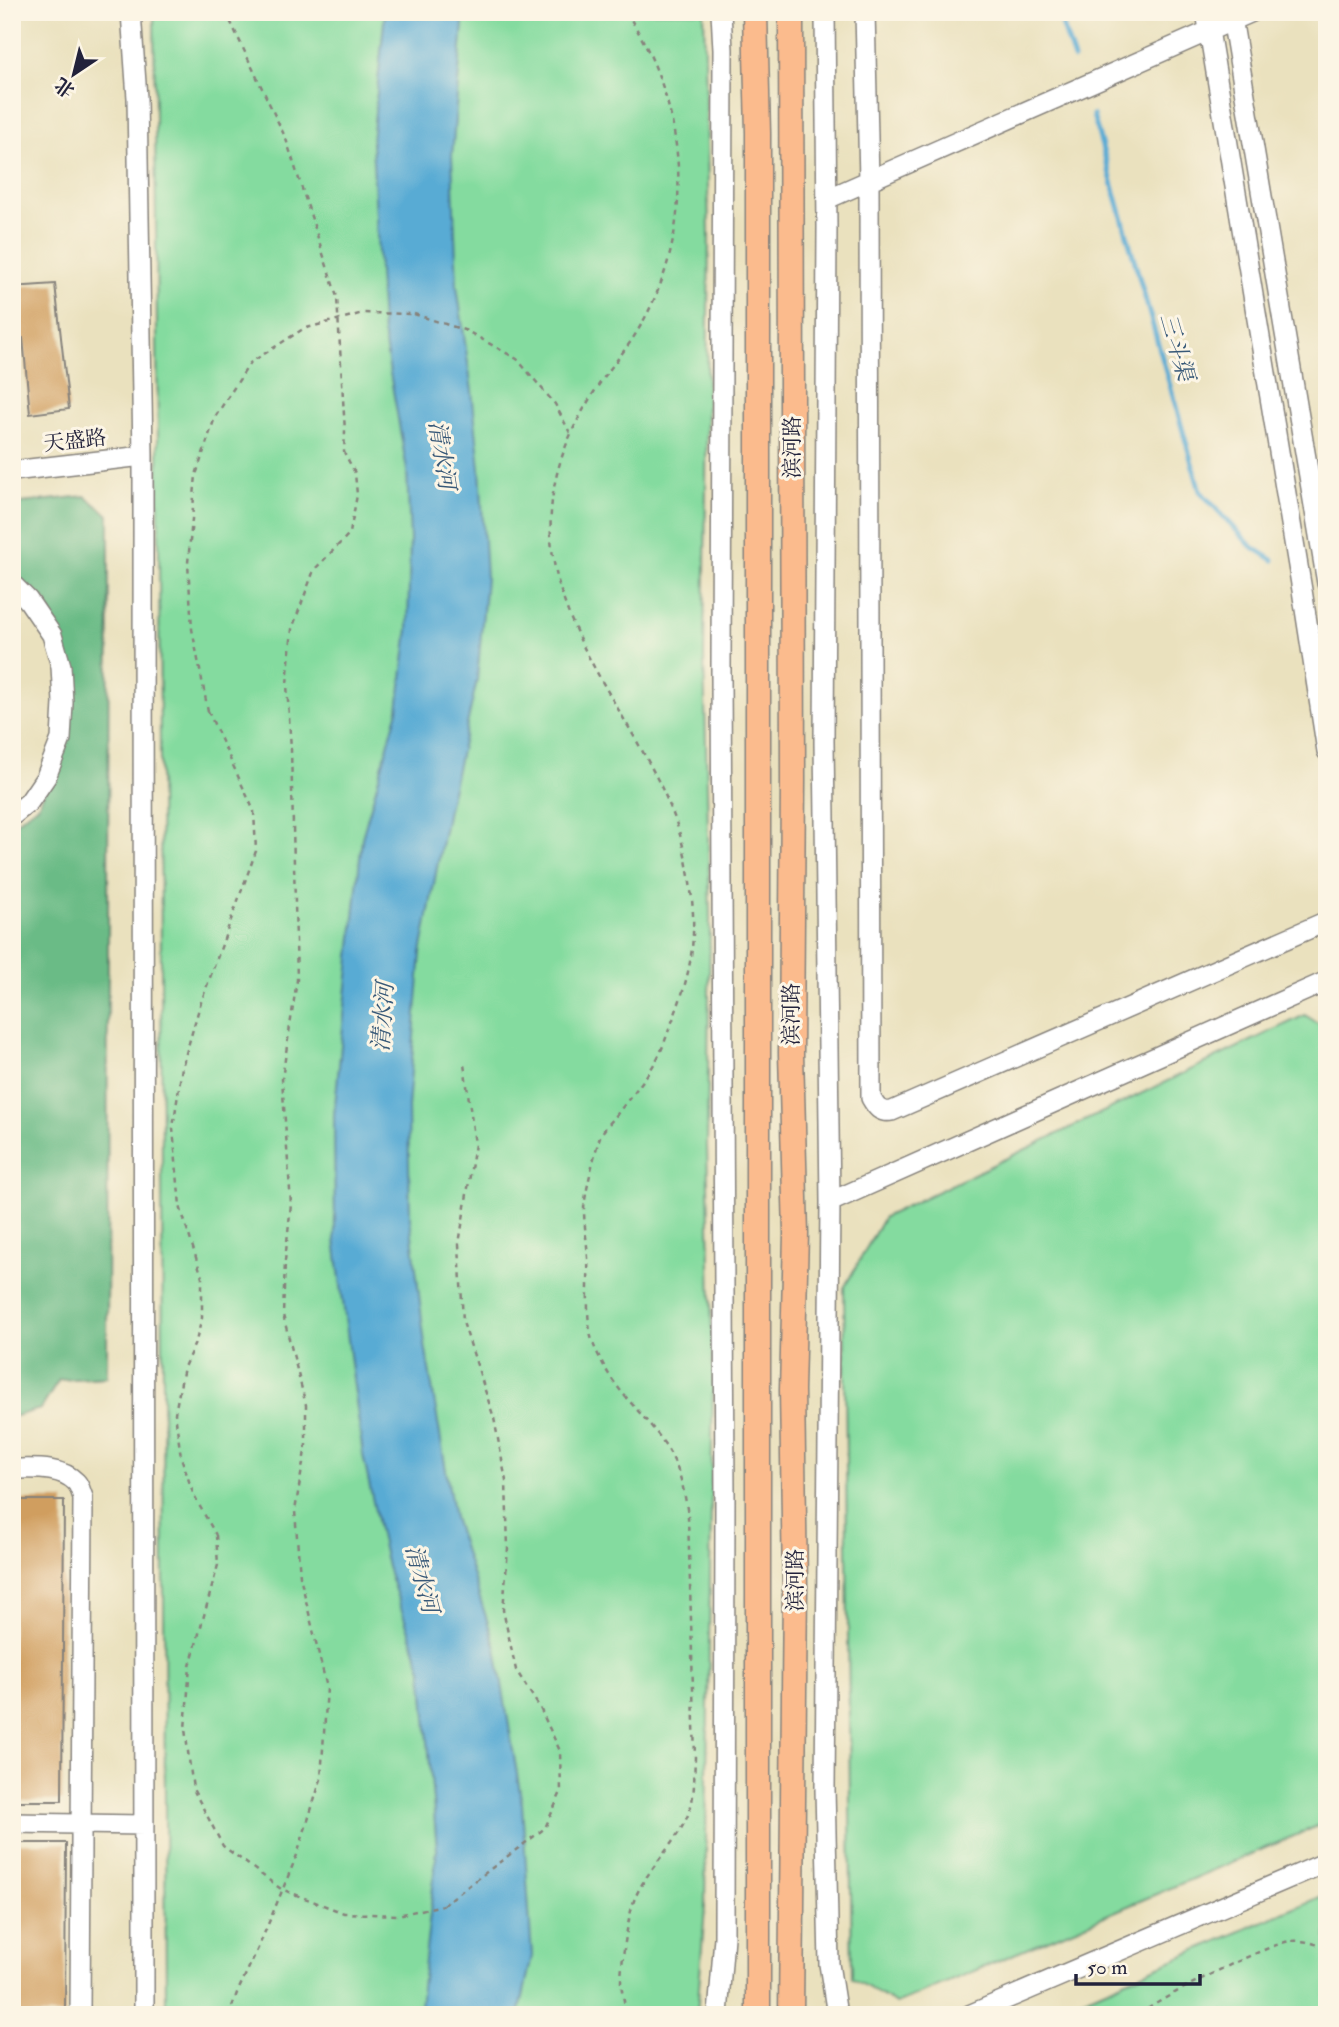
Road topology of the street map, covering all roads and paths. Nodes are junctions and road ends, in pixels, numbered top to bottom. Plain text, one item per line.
1 (131, 12) edge
2 (226, 12) edge
3 (626, 12) edge
4 (721, 12) edge
5 (755, 12) edge
6 (790, 12) edge
7 (825, 12) edge
8 (864, 12) edge
9 (1252, 12) edge
10 (1232, 17) edge
11 (1208, 22) edge
12 (869, 180) junction
13 (827, 199) junction
14 (570, 433) junction
15 (143, 456) junction
16 (12, 471) edge
17 (12, 583) edge
18 (1327, 583) edge
19 (1327, 751) edge
20 (12, 816) edge
21 (1327, 921) edge
22 (1327, 981) edge
23 (464, 1064) dead end
24 (830, 1202) junction
25 (12, 1469) edge
26 (12, 1823) edge
27 (81, 1824) junction
28 (144, 1825) junction
29 (1327, 1862) edge
30 (1327, 1948) edge
31 (80, 2015) edge
32 (144, 2015) edge
33 (229, 2015) edge
34 (627, 2015) edge
35 (718, 2015) edge
36 (758, 2015) edge
37 (791, 2015) edge
38 (837, 2015) edge
39 (969, 2015) edge
40 (1140, 2015) edge

1 - 15 street
2 - 33 path
3 - 14 path
4 - 35 street
5 - 36 main road, 滨河路
6 - 37 main road, 滨河路
7 - 13 street
8 - 12 street
9 - 10 street
10 - 11 street
10 - 18 street
11 - 12 street
11 - 19 street
12 - 13 street
12 - 21 street
13 - 24 street
14 - 23 path, bridge
14 - 34 path
15 - 16 street, 天盛路
15 - 28 street
17 - 20 street
22 - 24 street
24 - 38 street
25 - 27 street
26 - 27 street
27 - 28 street
27 - 31 street
28 - 32 street
29 - 39 street
30 - 40 path

